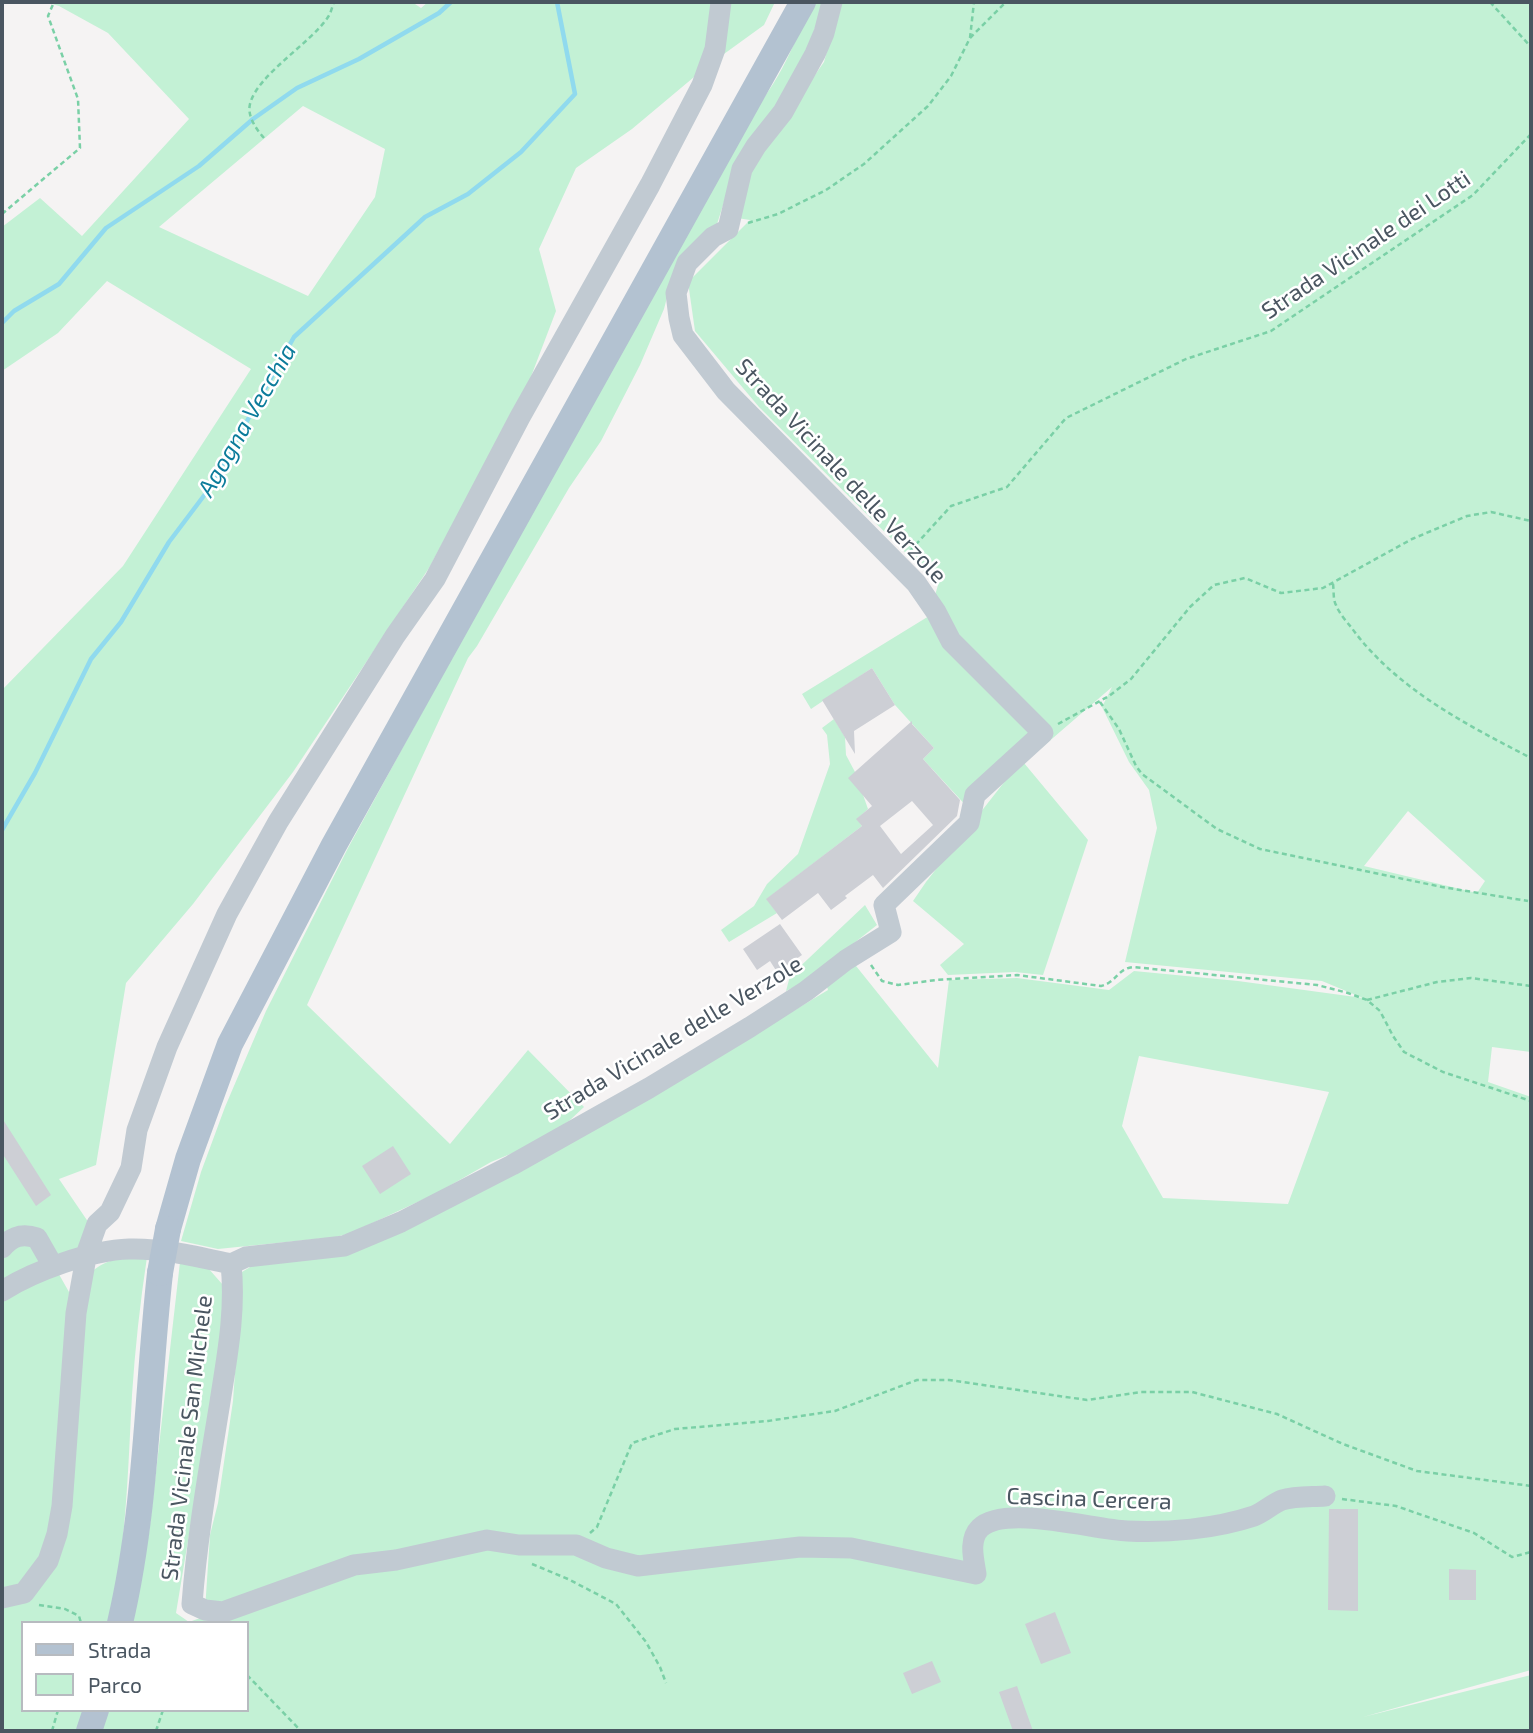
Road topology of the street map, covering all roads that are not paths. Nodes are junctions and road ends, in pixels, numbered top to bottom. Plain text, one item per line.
1 (721, 2) edge
2 (803, 2) edge
3 (832, 2) edge
4 (2, 1248) edge
5 (86, 1258) junction
6 (231, 1264) junction
7 (53, 1266) junction
8 (2, 1291) edge
9 (1325, 1496) road end
10 (513, 1544) joint
11 (2, 1598) edge
12 (120, 1621) edge
13 (95, 1712) edge
14 (89, 1731) edge

1 - 5 street
2 - 12 main road, bridge
3 - 6 street, Strada Vicinale delle Verzole
4 - 7 street
5 - 6 street
5 - 7 street
5 - 11 street
6 - 10 street, Strada Vicinale San Michele
7 - 8 street
9 - 10 street, Cascina Cercera
13 - 14 main road

